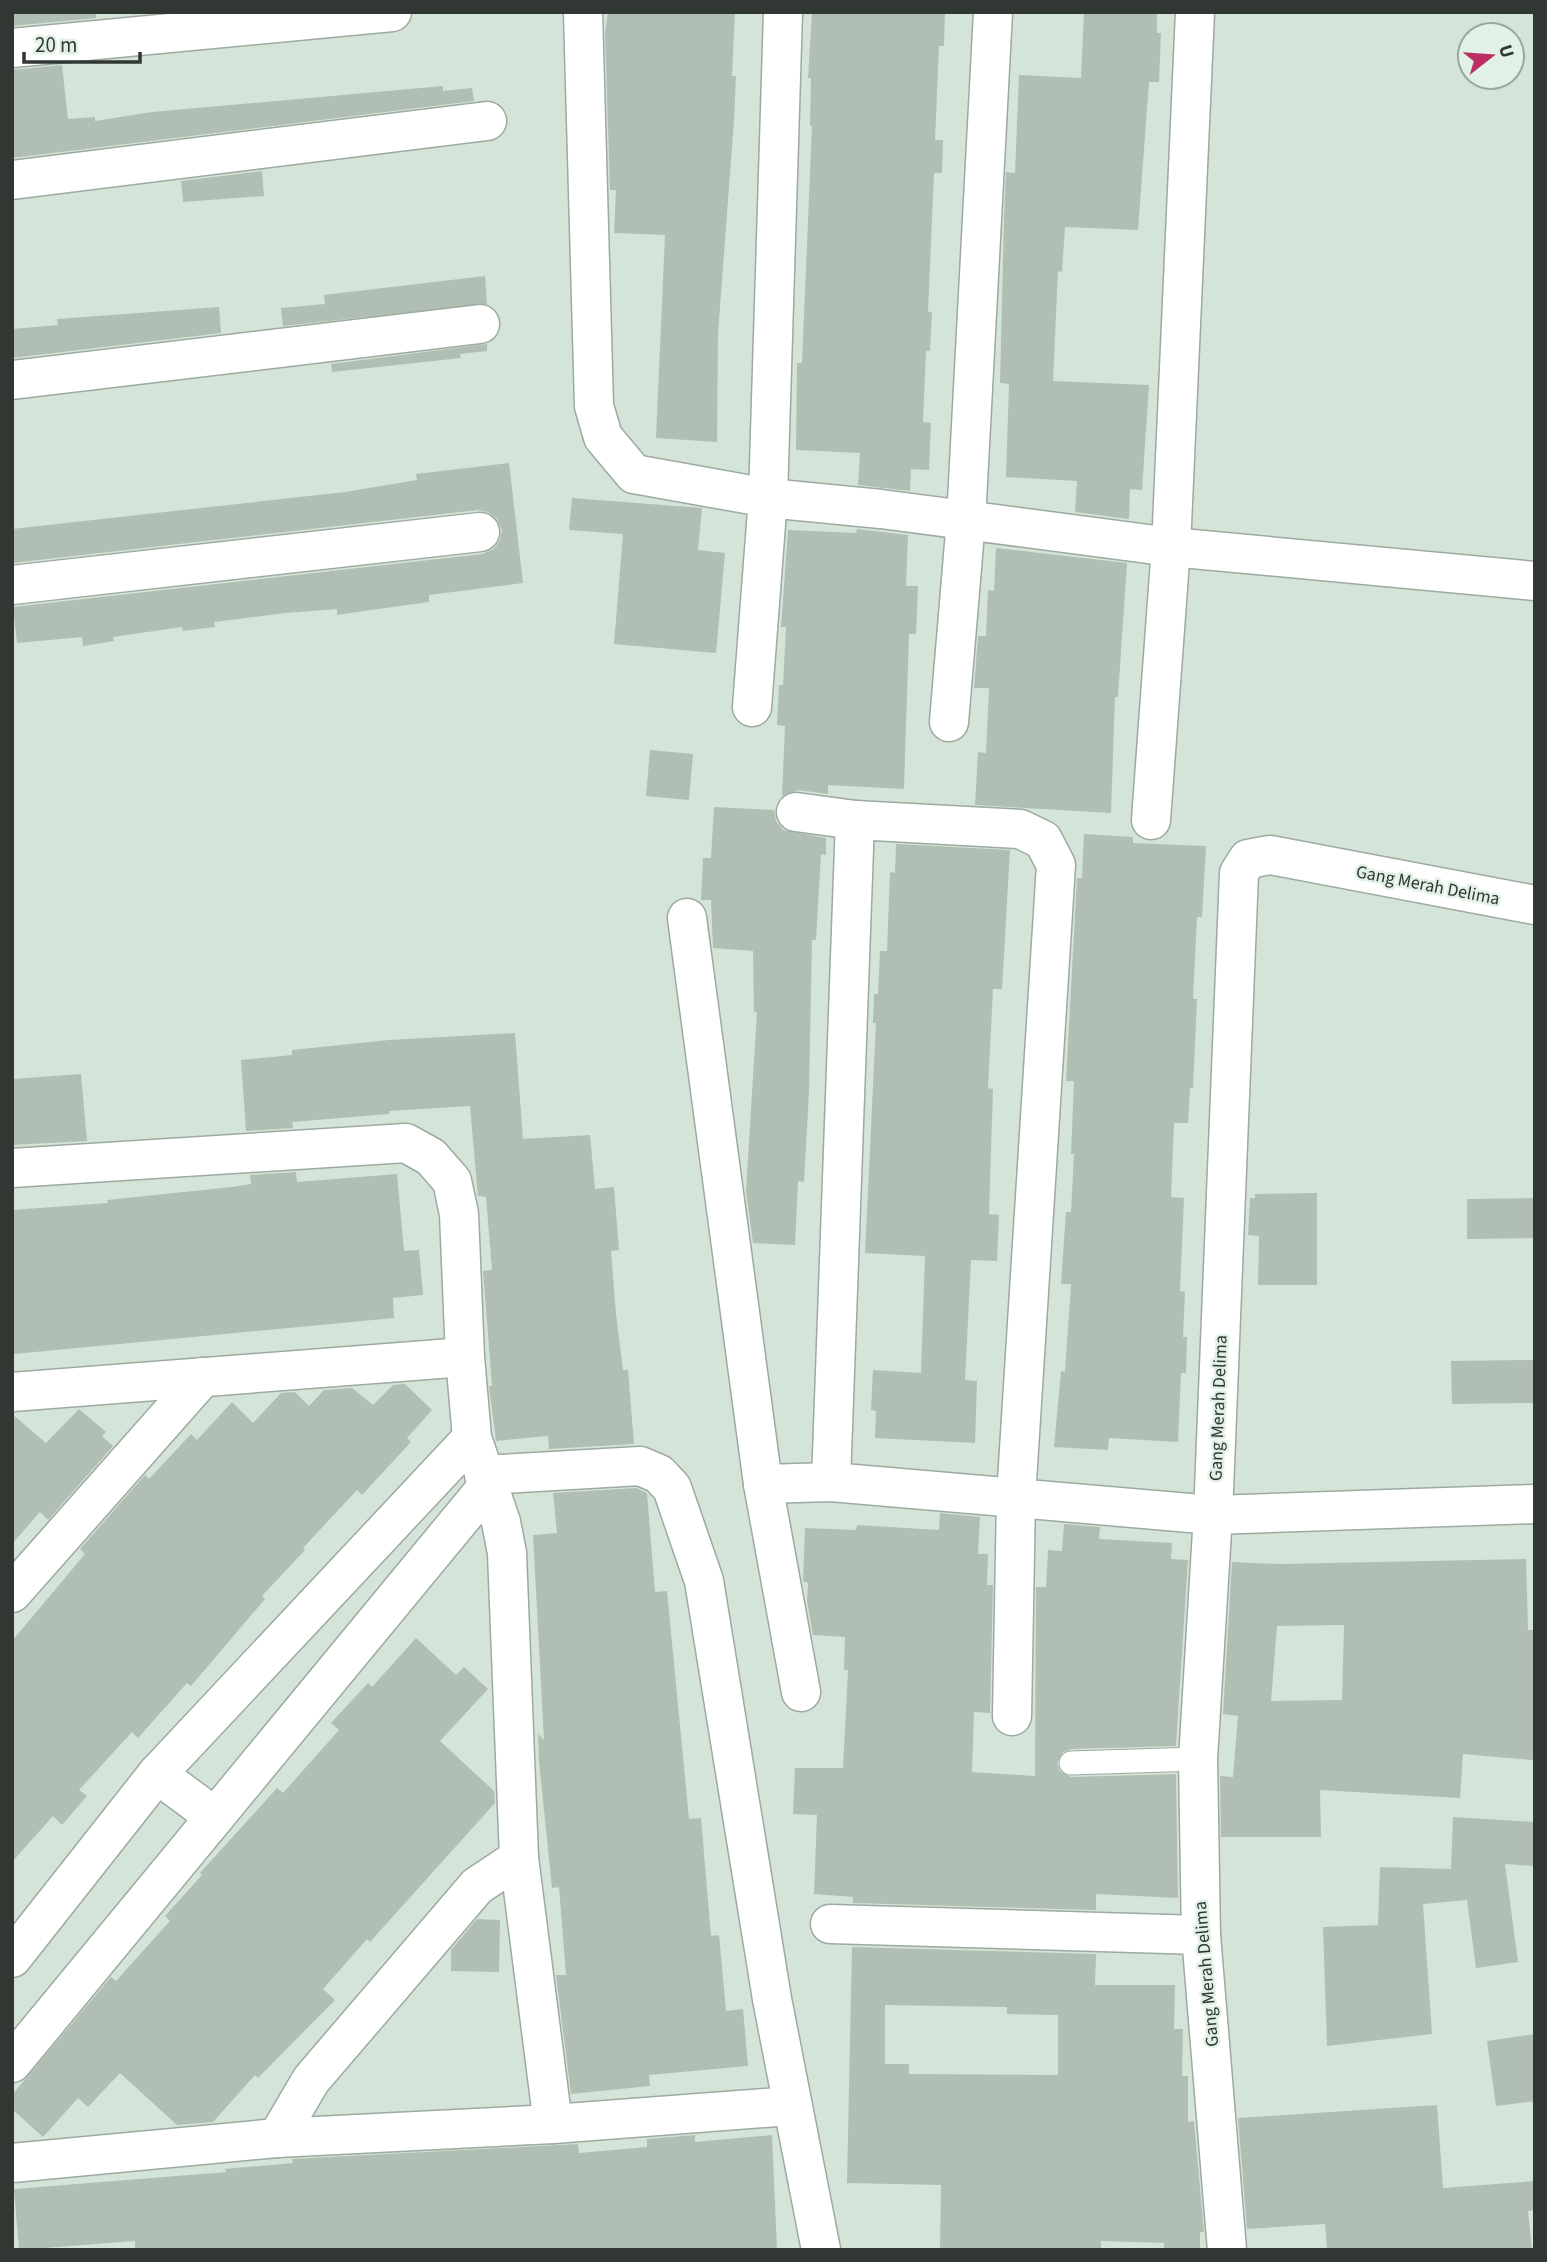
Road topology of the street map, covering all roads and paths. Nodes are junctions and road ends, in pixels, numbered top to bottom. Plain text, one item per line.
1 (392, 12) edge
2 (583, 12) edge
3 (783, 12) edge
4 (993, 12) edge
5 (1195, 12) edge
6 (12, 48) edge
7 (487, 121) dead end
8 (12, 180) edge
9 (480, 324) dead end
10 (12, 380) edge
11 (768, 498) junction
12 (966, 520) junction
13 (480, 532) dead end
14 (1171, 547) junction
15 (1535, 581) edge
16 (12, 585) edge
17 (752, 707) dead end
18 (949, 722) dead end
19 (796, 812) dead end
20 (855, 820) junction
21 (1151, 820) dead end
22 (1535, 905) edge
23 (687, 918) dead end
24 (12, 1167) edge
25 (465, 1357) junction
26 (203, 1377) junction
27 (12, 1392) edge
28 (472, 1438) junction
29 (485, 1481) junction
30 (831, 1482) junction
31 (763, 1484) junction
32 (1016, 1497) junction
33 (1535, 1503) edge
34 (1213, 1515) junction
35 (12, 1593) edge
36 (801, 1692) dead end
37 (1012, 1716) dead end
38 (1198, 1759) junction
39 (1071, 1763) dead end
40 (157, 1774) junction
41 (215, 1817) junction
42 (519, 1858) junction
43 (830, 1924) dead end
44 (1200, 1935) junction
45 (15, 1947) edge
46 (12, 2063) edge
47 (791, 2106) junction
48 (553, 2124) junction
49 (277, 2138) junction
50 (12, 2163) edge
51 (821, 2250) edge
52 (1227, 2250) edge

1 - 6 street
2 - 11 street
3 - 11 street
4 - 12 street
5 - 14 street
7 - 8 street
9 - 10 street
11 - 12 street
11 - 17 street
12 - 14 street
12 - 18 street
13 - 16 street
14 - 15 street
14 - 21 street
19 - 20 street
20 - 30 street
20 - 32 street
22 - 34 street, Gang Merah Delima
23 - 31 street
24 - 25 street
25 - 26 street
25 - 28 street
26 - 27 street
26 - 35 street
28 - 29 street
28 - 40 street
29 - 41 street
29 - 42 street
29 - 47 street
30 - 31 street
30 - 32 street
31 - 36 street
32 - 34 street
32 - 37 street
33 - 34 street
34 - 38 street, Gang Merah Delima
38 - 39 lane
38 - 44 street, Gang Merah Delima
40 - 41 street
40 - 45 street
41 - 46 street
42 - 48 street
42 - 49 street
43 - 44 street
44 - 52 street, Gang Merah Delima
47 - 48 street
47 - 51 street
48 - 49 street
49 - 50 street

